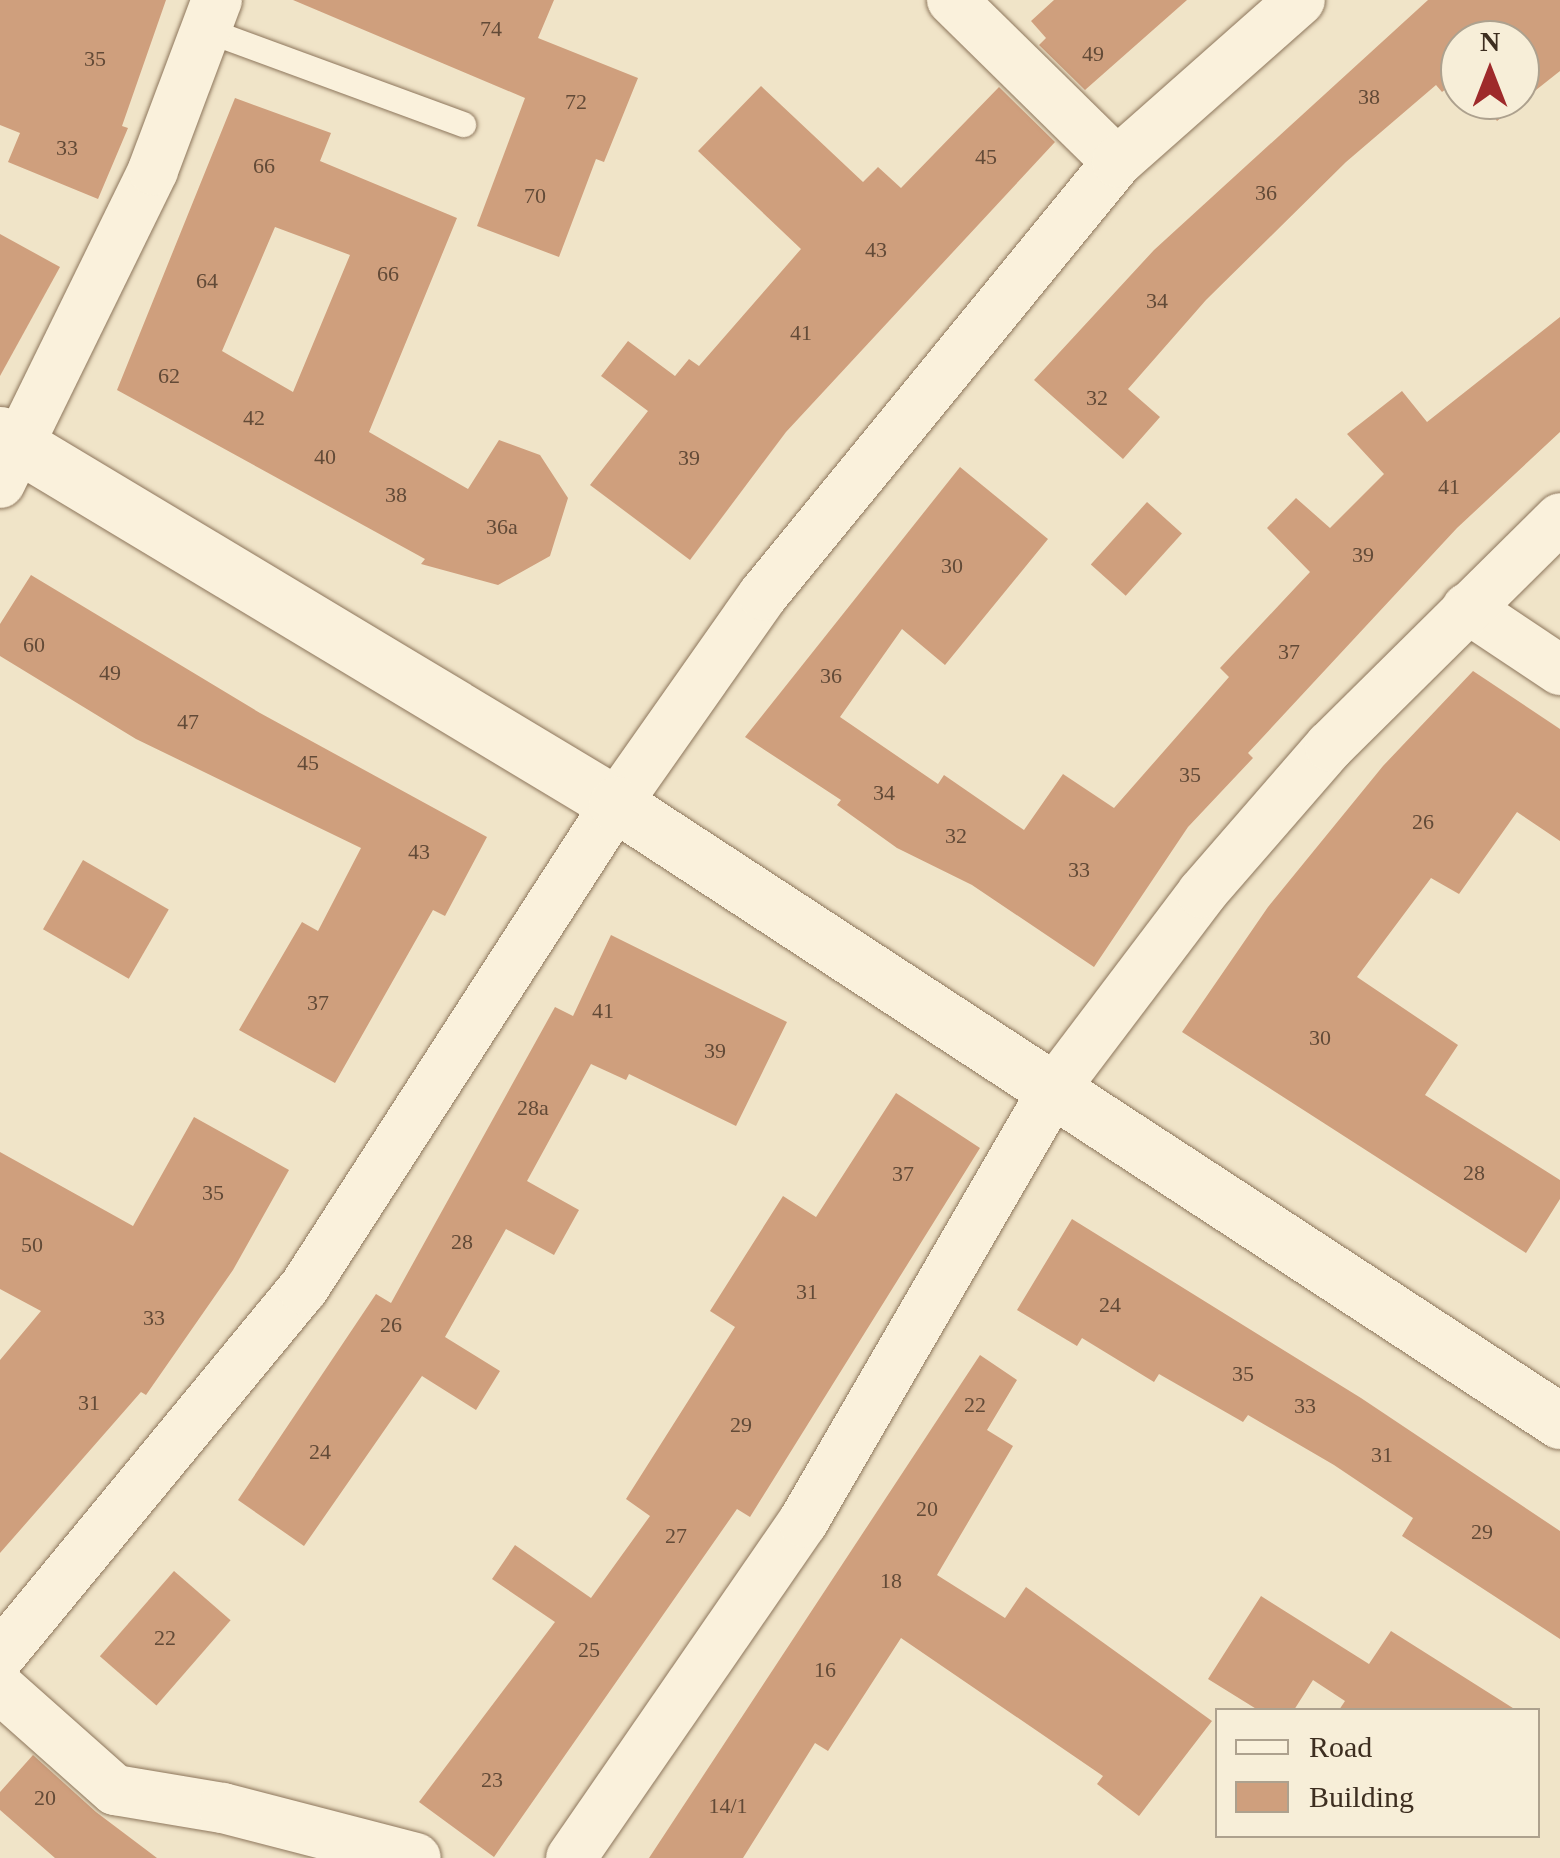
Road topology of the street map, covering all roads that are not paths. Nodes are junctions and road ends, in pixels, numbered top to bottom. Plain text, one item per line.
1 (952, 0) edge
2 (1300, 0) edge
3 (212, 15) edge
4 (462, 124) dead end
5 (1117, 162) junction
6 (8, 455) edge
7 (1560, 518) edge
8 (1468, 608) junction
9 (1560, 670) edge
10 (616, 804) junction
11 (1054, 1089) junction
12 (1560, 1420) edge
13 (0, 1656) edge
14 (0, 1688) edge
15 (416, 1858) edge
16 (572, 1858) edge

1 - 5 street
2 - 5 street
3 - 4 lane
3 - 6 street
5 - 10 street
6 - 10 street
7 - 8 street
8 - 9 street
8 - 11 street
10 - 11 street
10 - 13 street
11 - 12 street
11 - 16 street
14 - 15 street

